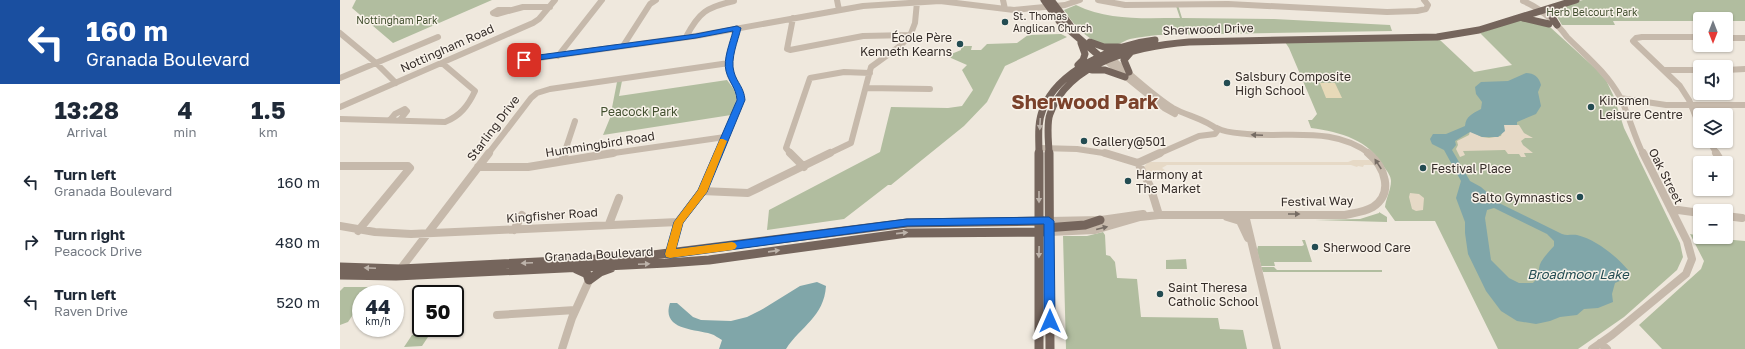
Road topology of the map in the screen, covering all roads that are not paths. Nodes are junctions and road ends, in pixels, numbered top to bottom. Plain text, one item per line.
1 (555, 0) edge
2 (602, 0) edge
3 (656, 0) edge
4 (837, 0) edge
5 (1003, 0) edge
6 (1044, 0) edge
7 (1051, 0) edge
8 (1080, 0) edge
9 (1098, 0) edge
10 (1424, 0) edge
11 (1522, 0) edge
12 (1576, 0) edge
13 (734, 1) edge
14 (917, 2) junction
15 (1175, 2) edge
16 (1256, 2) edge
17 (1559, 3) edge
18 (550, 7) junction
19 (1051, 7) junction
20 (1005, 9) junction
21 (510, 10) dead end
22 (839, 10) junction
23 (1535, 10) junction
24 (793, 18) junction
25 (1517, 18) junction
26 (1549, 24) junction
27 (1556, 25) junction
28 (737, 28) junction
29 (340, 33) edge
30 (910, 35) junction
31 (1565, 35) junction
32 (438, 37) dead end
33 (686, 37) junction
34 (1693, 37) edge
35 (1733, 38) edge
36 (1745, 38) edge
37 (1078, 39) junction
38 (1146, 41) junction
39 (1090, 42) junction
40 (623, 46) junction
41 (1130, 49) junction
42 (558, 56) junction
43 (523, 58) dead end
44 (1107, 58) junction
45 (376, 63) junction
46 (442, 63) junction
47 (729, 64) junction
48 (1664, 70) junction
49 (1693, 70) edge
50 (1733, 70) edge
51 (1745, 70) edge
52 (1070, 72) junction
53 (1084, 72) junction
54 (870, 73) junction
55 (1127, 75) junction
56 (340, 78) edge
57 (396, 83) junction
58 (866, 88) junction
59 (930, 89) dead end
60 (1620, 98) junction
61 (1691, 105) junction
62 (1745, 105) edge
63 (340, 107) edge
64 (1693, 110) edge
65 (340, 119) edge
66 (390, 120) junction
67 (400, 120) junction
68 (575, 121) dead end
69 (1217, 128) junction
70 (1203, 130) junction
71 (725, 137) junction
72 (1044, 148) junction
73 (562, 162) junction
74 (1138, 163) junction
75 (340, 166) edge
76 (478, 167) junction
77 (804, 167) junction
78 (702, 192) junction
79 (619, 198) dead end
80 (1671, 209) junction
81 (1693, 212) edge
82 (522, 215) dead end
83 (1159, 215) junction
84 (1212, 215) junction
85 (1245, 215) junction
86 (1733, 217) edge
87 (1742, 218) dead end
88 (1100, 220) joint
89 (1039, 221) junction
90 (678, 222) junction
91 (609, 224) junction
92 (340, 226) edge
93 (1049, 227) junction
94 (514, 230) junction
95 (358, 231) junction
96 (1039, 232) junction
97 (428, 234) junction
98 (1251, 243) junction
99 (668, 259) junction
100 (597, 263) junction
101 (621, 265) junction
102 (340, 267) edge
103 (353, 268) junction
104 (571, 268) junction
105 (398, 273) junction
106 (342, 277) edge
107 (589, 280) junction
108 (575, 310) junction
109 (496, 315) dead end
110 (1600, 343) junction
111 (562, 349) edge
112 (1039, 349) edge
113 (1050, 349) edge
114 (1277, 349) edge
115 (1592, 349) edge
116 (1607, 349) edge

1 - 18 street, Nottingham Road
2 - 42 street
3 - 40 street
4 - 22 street
5 - 20 street
6 - 19 main road
7 - 19 main road
8 - 19 street
9 - 15 street
10 - 16 street
11 - 23 street, Oak Street
12 - 17 main road, Sherwood Drive
13 - 33 street
14 - 20 street
14 - 22 street
14 - 30 street
15 - 16 street
17 - 23 main road, Sherwood Drive
17 - 27 main road
18 - 21 street
18 - 46 street, Nottingham Road
19 - 20 street
19 - 37 main road
19 - 39 main road
22 - 24 street
23 - 25 main road, Sherwood Drive
23 - 26 street, Oak Street
23 - 27 street, Oak Street
23 - 38 main road, Sherwood Drive
24 - 28 street
24 - 30 street
25 - 26 main road
25 - 41 main road, Sherwood Drive
26 - 31 street, Oak Street
27 - 31 street, Oak Street
28 - 33 street
28 - 47 street
29 - 45 street, Nottingham Road
30 - 54 street
31 - 60 street, Oak Street
32 - 45 street
33 - 40 street
34 - 48 street
35 - 36 street
37 - 44 main road
37 - 52 main road
38 - 41 main road, Sherwood Drive
38 - 44 main road
39 - 41 main road
39 - 44 main road
40 - 42 street
41 - 44 main road, Sherwood Drive
41 - 55 main road
42 - 43 street
44 - 52 main road, Sherwood Drive
44 - 53 main road, Sherwood Drive
44 - 55 street, Festival Way
45 - 56 street
45 - 57 street, Nottingham Road
46 - 57 street, Nottingham Road
46 - 67 street
47 - 71 street
47 - 76 street, Starling Drive
48 - 49 street
48 - 61 street
50 - 51 street
52 -> 72 main road, Sherwood Drive
53 - 55 main road
53 - 72 main road, Sherwood Drive
54 - 58 street
54 - 77 street
55 - 70 street, Festival Way
57 - 63 street
58 - 59 street
58 - 77 street
60 - 61 street
60 - 80 street, Oak Street
61 - 62 street
61 - 64 street
65 - 66 street
66 - 67 street
66 - 67 street
68 - 73 street
69 - 70 street, Festival Way
69 - 70 street
85 -> 69 street, Festival Way
70 - 74 street
71 - 73 street, Hummingbird Road
71 - 78 street
72 - 74 street
72 -> 89 main road, Sherwood Drive
72 - 93 main road, Sherwood Drive
73 - 76 street, Hummingbird Road
74 - 83 street
75 - 95 street
76 - 97 street, Starling Drive
77 - 78 street
78 - 90 street
79 - 91 street
80 - 81 street
80 - 110 street, Oak Street
82 - 94 street
83 - 84 street, Festival Way
83 - 88 street, Festival Way
93 -> 83 street, Festival Way
84 - 85 street, Festival Way
84 - 98 street
85 - 98 street
86 - 87 street
88 - 93 main road
89 - 93 main road, Granada Boulevard
89 - 96 main road, Sherwood Drive
89 - 99 main road, Granada Boulevard
90 - 91 street, Kingfisher Road
90 - 99 street
91 - 94 street, Kingfisher Road
92 - 95 street, Kingfisher Road
93 - 96 main road, Granada Boulevard
93 - 113 main road, Sherwood Drive
94 - 97 street, Kingfisher Road
95 - 97 street, Kingfisher Road
99 -> 96 main road, Granada Boulevard
96 -> 112 main road, Sherwood Drive
97 - 105 street, Starling Drive
98 - 114 street
99 - 100 main road, Granada Boulevard
101 -> 99 main road, Granada Boulevard
100 - 101 main road, Granada Boulevard
100 - 104 main road, Granada Boulevard
100 -> 105 main road, Granada Boulevard
100 - 107 street
101 - 107 main road
102 - 103 main road, Granada Boulevard
105 -> 103 main road, Granada Boulevard
103 - 106 street
104 - 105 main road, Granada Boulevard
104 - 107 main road
105 - 106 main road, Granada Boulevard
107 - 108 street
108 - 109 street
108 - 111 street
110 - 115 street, Oak Street
110 - 116 street

